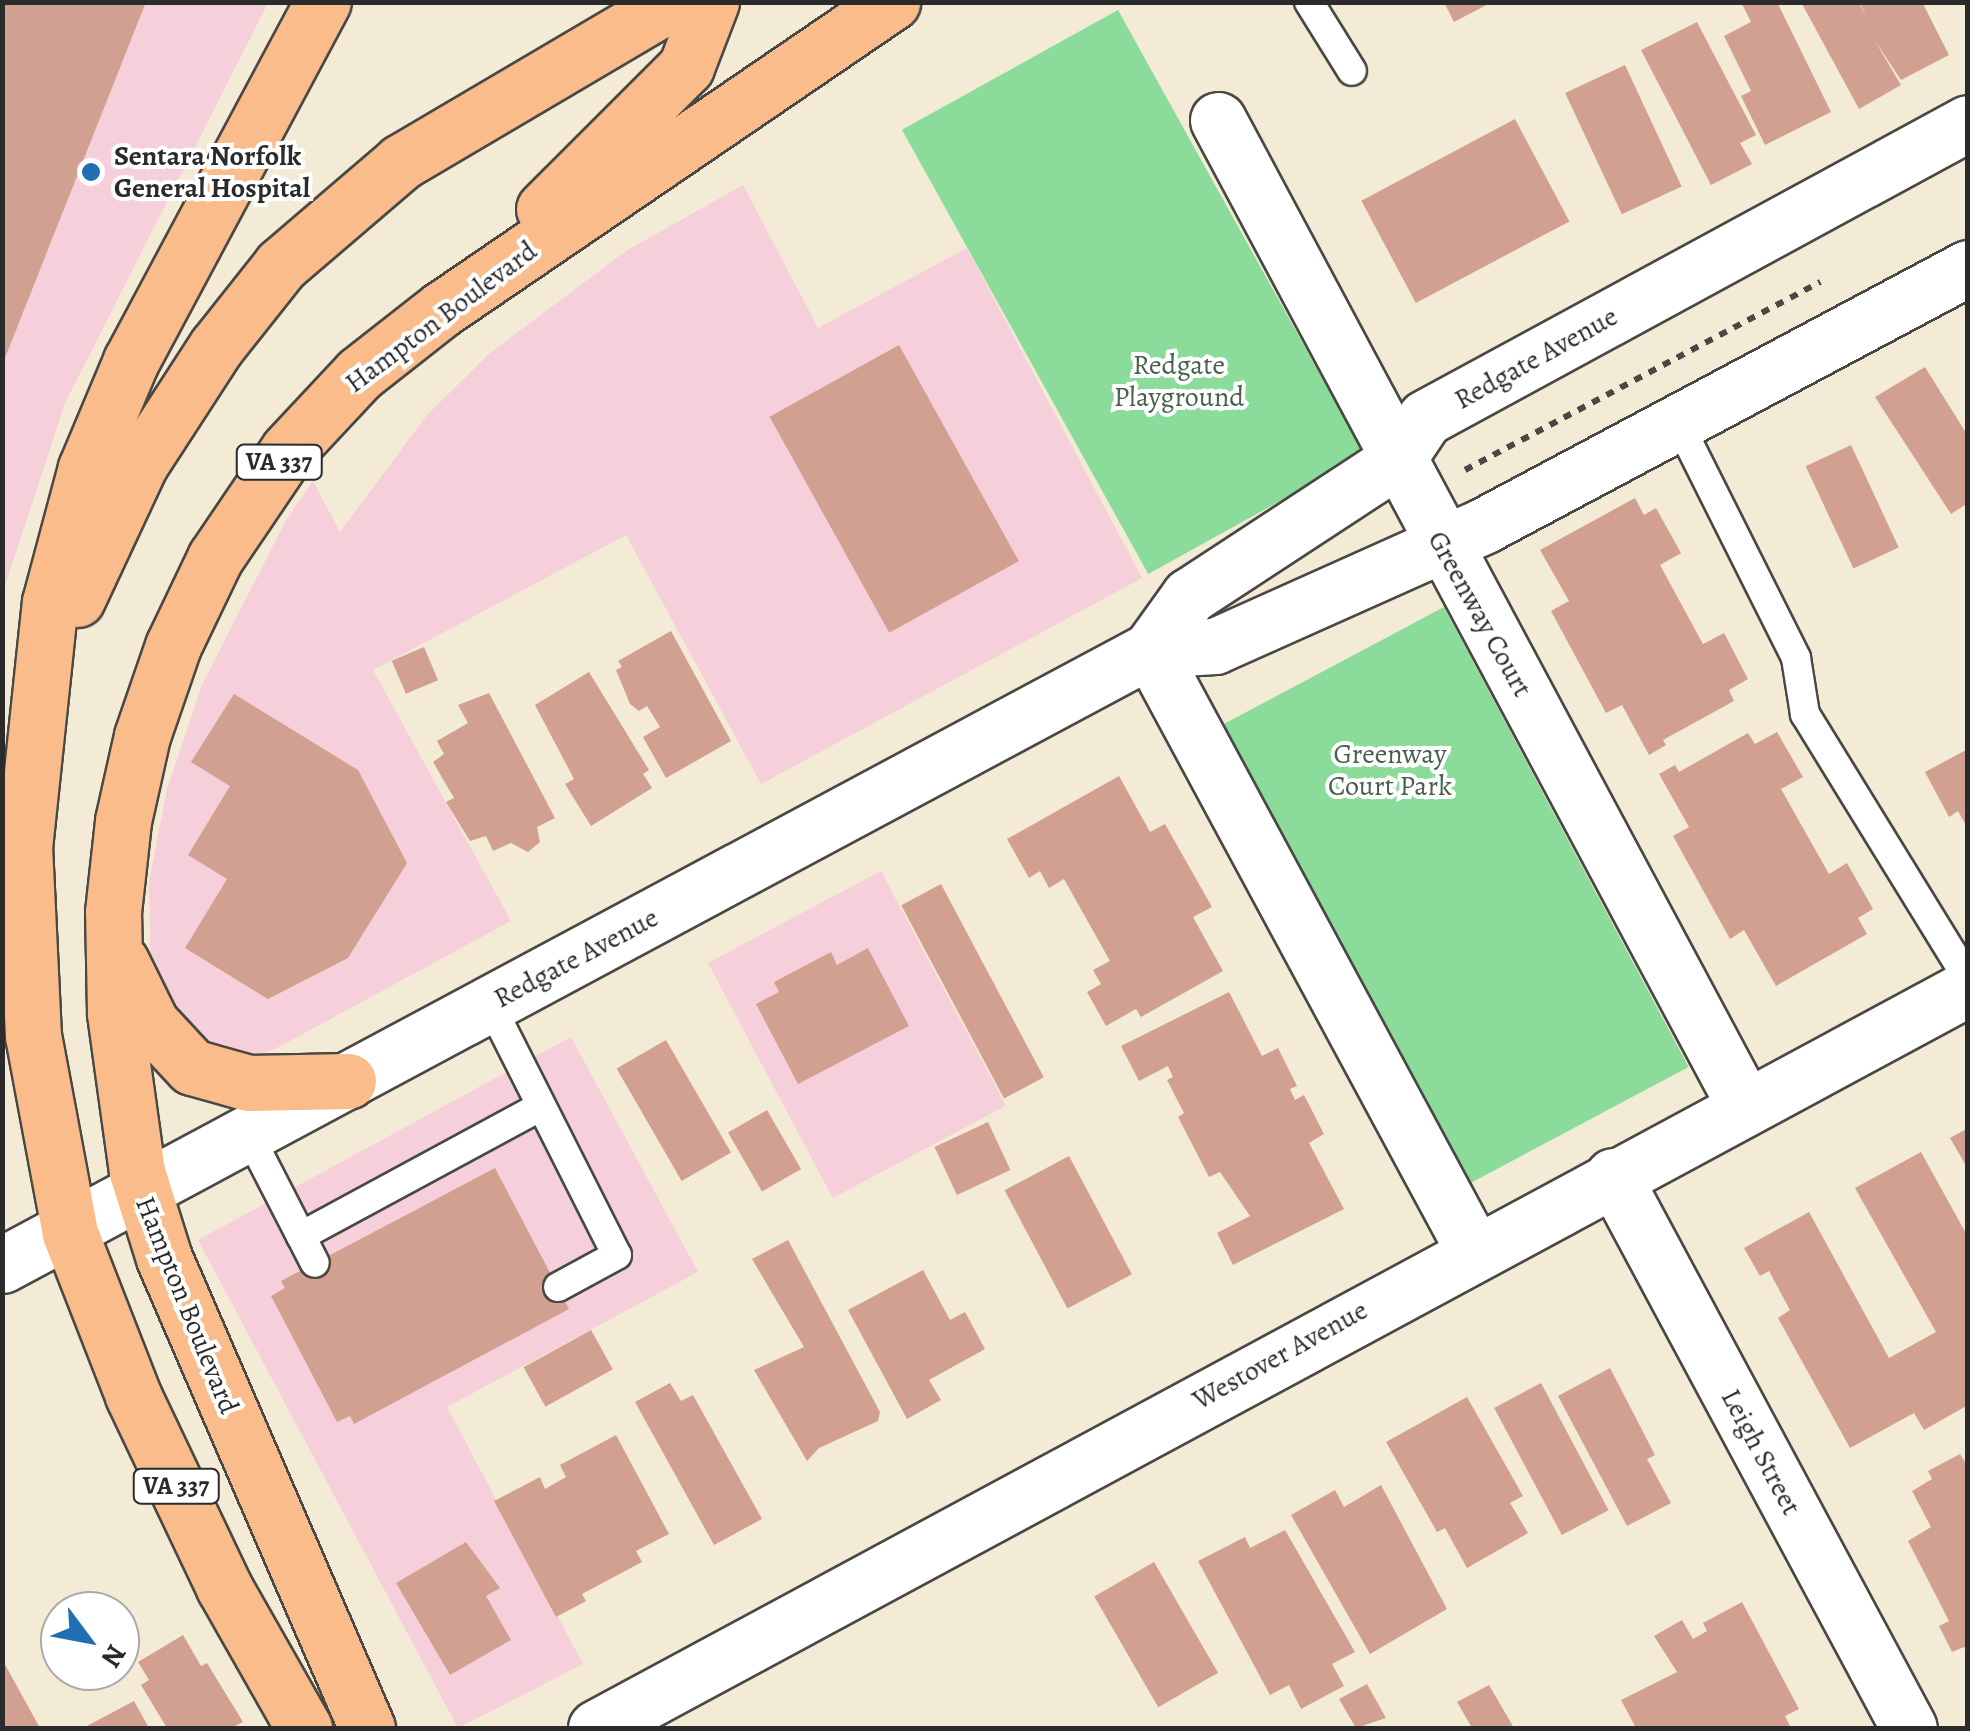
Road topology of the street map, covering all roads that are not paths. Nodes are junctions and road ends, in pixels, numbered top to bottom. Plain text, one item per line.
1 (323, 2) edge
2 (673, 2) edge
3 (711, 2) edge
4 (892, 2) edge
5 (1309, 2) edge
6 (1352, 72) dead end
7 (1218, 120) dead end
8 (1968, 123) edge
9 (1968, 268) edge
10 (442, 309) junction
11 (1678, 422) junction
12 (1397, 460) junction
13 (1442, 544) junction
14 (1150, 650) junction
15 (35, 726) junction
16 (113, 946) junction
17 (1968, 979) edge
18 (1968, 988) edge
19 (490, 1004) junction
20 (348, 1080) junction
21 (1745, 1106) junction
22 (540, 1107) junction
23 (248, 1135) junction
24 (1613, 1176) junction
25 (142, 1192) junction
26 (70, 1233) junction
27 (301, 1236) junction
28 (1474, 1249) junction
29 (316, 1263) dead end
30 (2, 1266) edge
31 (558, 1287) dead end
32 (304, 1728) edge
33 (366, 1728) edge
34 (596, 1728) edge
35 (1909, 1728) edge

1 - 15 main road, VA 337
2 - 15 main road
3 - 10 main road
4 - 10 main road, Hampton Boulevard / VA 337
5 - 6 lane
7 - 12 street, Greenway Court
8 - 12 street, Redgate Avenue
9 - 11 street, Redgate Avenue
10 - 16 main road, Hampton Boulevard / VA 337
11 - 13 street, Redgate Avenue
11 - 17 lane
12 - 13 street, Greenway Court
12 - 14 street, Redgate Avenue
13 - 14 street, Redgate Avenue
13 - 21 street, Greenway Court
14 - 19 street, Redgate Avenue
14 - 28 street
15 - 26 main road, VA 337
16 - 20 main road
16 - 25 main road, Hampton Boulevard / VA 337
18 - 21 street, Westover Avenue
19 - 20 street, Redgate Avenue
19 - 22 lane
20 - 23 street, Redgate Avenue
21 - 24 street, Westover Avenue
22 - 27 lane
22 - 31 lane
23 - 25 street, Redgate Avenue
23 - 27 lane
24 - 28 street, Westover Avenue
24 - 35 street, Leigh Street
25 - 26 street, Redgate Avenue
25 - 33 main road, Hampton Boulevard / VA 337
26 - 30 street, Redgate Avenue
26 - 32 main road, VA 337
27 - 29 lane
28 - 34 street, Westover Avenue

